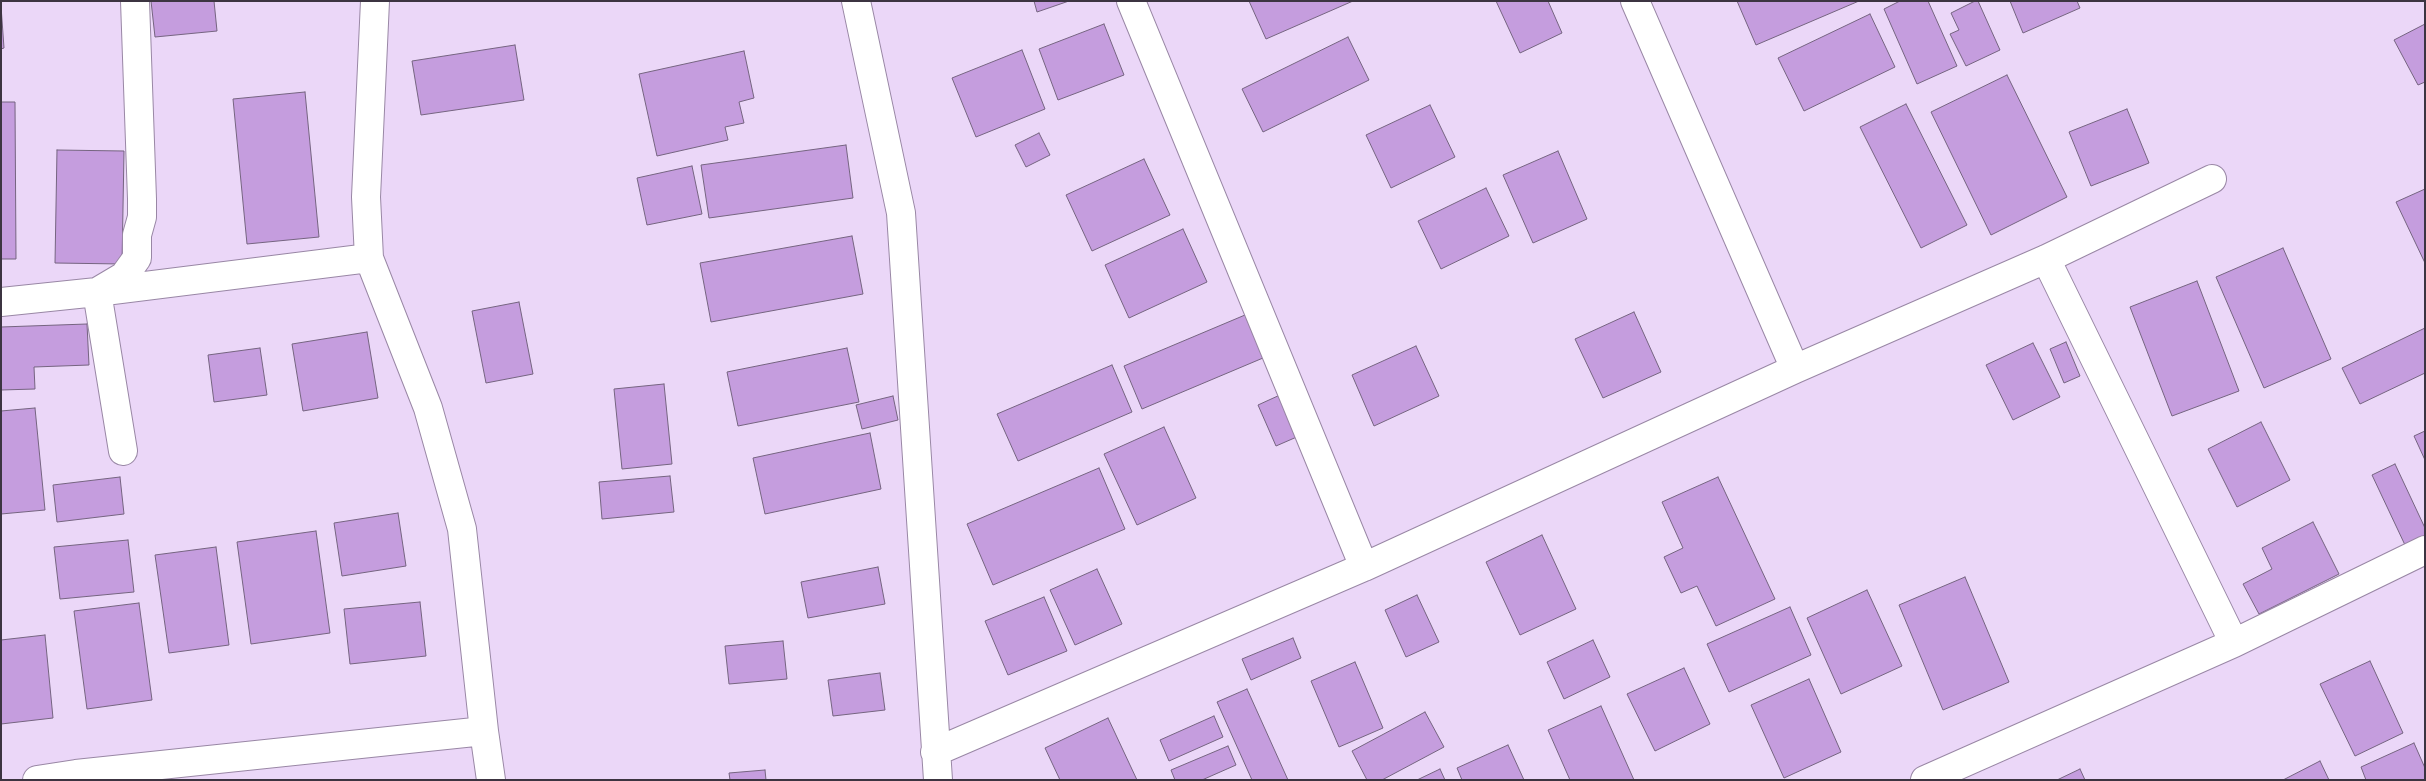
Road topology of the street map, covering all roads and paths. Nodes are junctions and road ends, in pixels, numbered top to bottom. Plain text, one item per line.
1 (136, 1) edge
2 (375, 1) edge
3 (856, 1) edge
4 (1131, 1) edge
5 (1635, 1) edge
6 (2212, 179) dead end
7 (368, 258) junction
8 (2046, 259) junction
9 (97, 292) junction
10 (1, 302) edge
11 (1795, 369) junction
12 (124, 452) dead end
13 (2425, 550) edge
14 (1364, 567) junction
15 (2234, 643) junction
16 (484, 731) junction
17 (935, 752) junction
18 (76, 777) edge
19 (38, 780) edge
20 (491, 780) edge
21 (938, 780) edge
22 (1925, 780) edge

1 - 9 street
2 - 7 street
3 - 17 street
4 - 14 street
5 - 11 street
6 - 8 street
7 - 9 street
7 - 16 street
8 - 11 street
8 - 15 street
9 - 10 street
9 - 12 street
11 - 14 street
13 - 15 street
14 - 17 street
15 - 22 street
16 - 18 street
16 - 20 street
17 - 21 street
18 - 19 street

